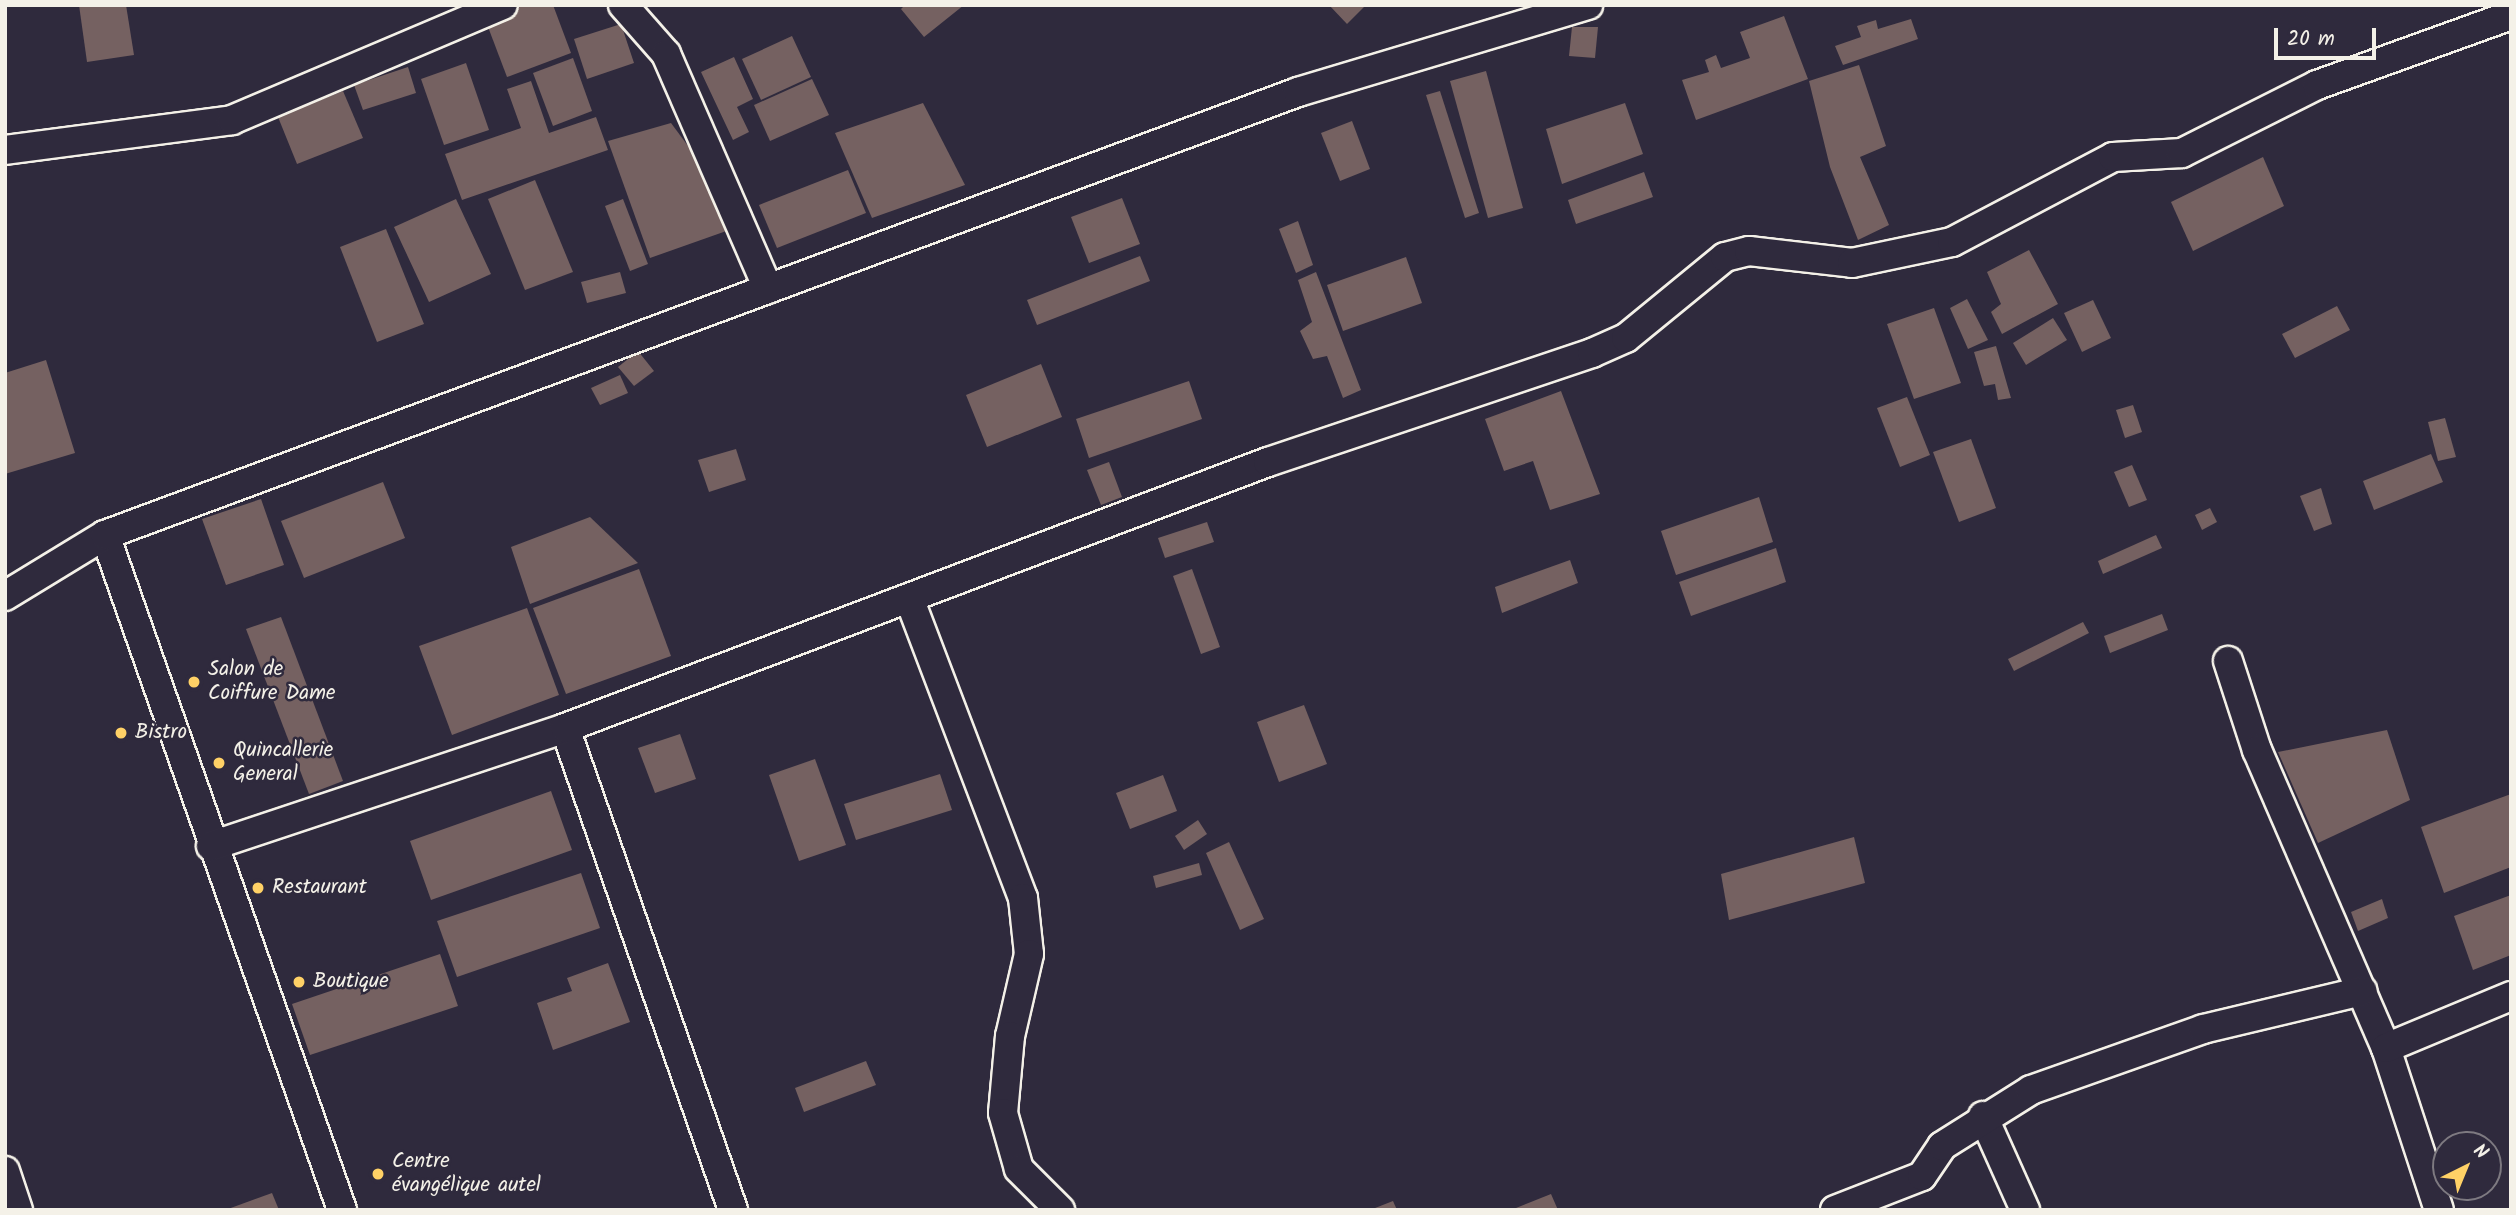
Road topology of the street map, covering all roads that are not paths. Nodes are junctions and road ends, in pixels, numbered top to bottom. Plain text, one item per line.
1 (503, 5) edge
2 (623, 5) edge
3 (1588, 5) edge
4 (2511, 15) edge
5 (5, 150) edge
6 (768, 289) junction
7 (105, 535) junction
8 (5, 596) edge
9 (909, 598) junction
10 (2228, 661) dead end
11 (565, 728) junction
12 (211, 846) junction
13 (2363, 991) junction
14 (2511, 996) edge
15 (2385, 1048) junction
16 (1983, 1116) junction
17 (5, 1171) edge
18 (18, 1210) edge
19 (342, 1210) edge
20 (733, 1210) edge
21 (1059, 1210) edge
22 (1835, 1210) edge
23 (2025, 1210) edge
24 (2438, 1210) edge

1 - 5 street
2 - 6 street
3 - 6 street
4 - 9 street
6 - 7 street
7 - 8 street
7 - 12 street
9 - 11 street
9 - 21 street
10 - 13 street
11 - 12 street
11 - 20 street
12 - 19 street
13 - 15 street
13 - 16 street
14 - 15 street
15 - 24 street
16 - 22 street
16 - 23 street
17 - 18 street

